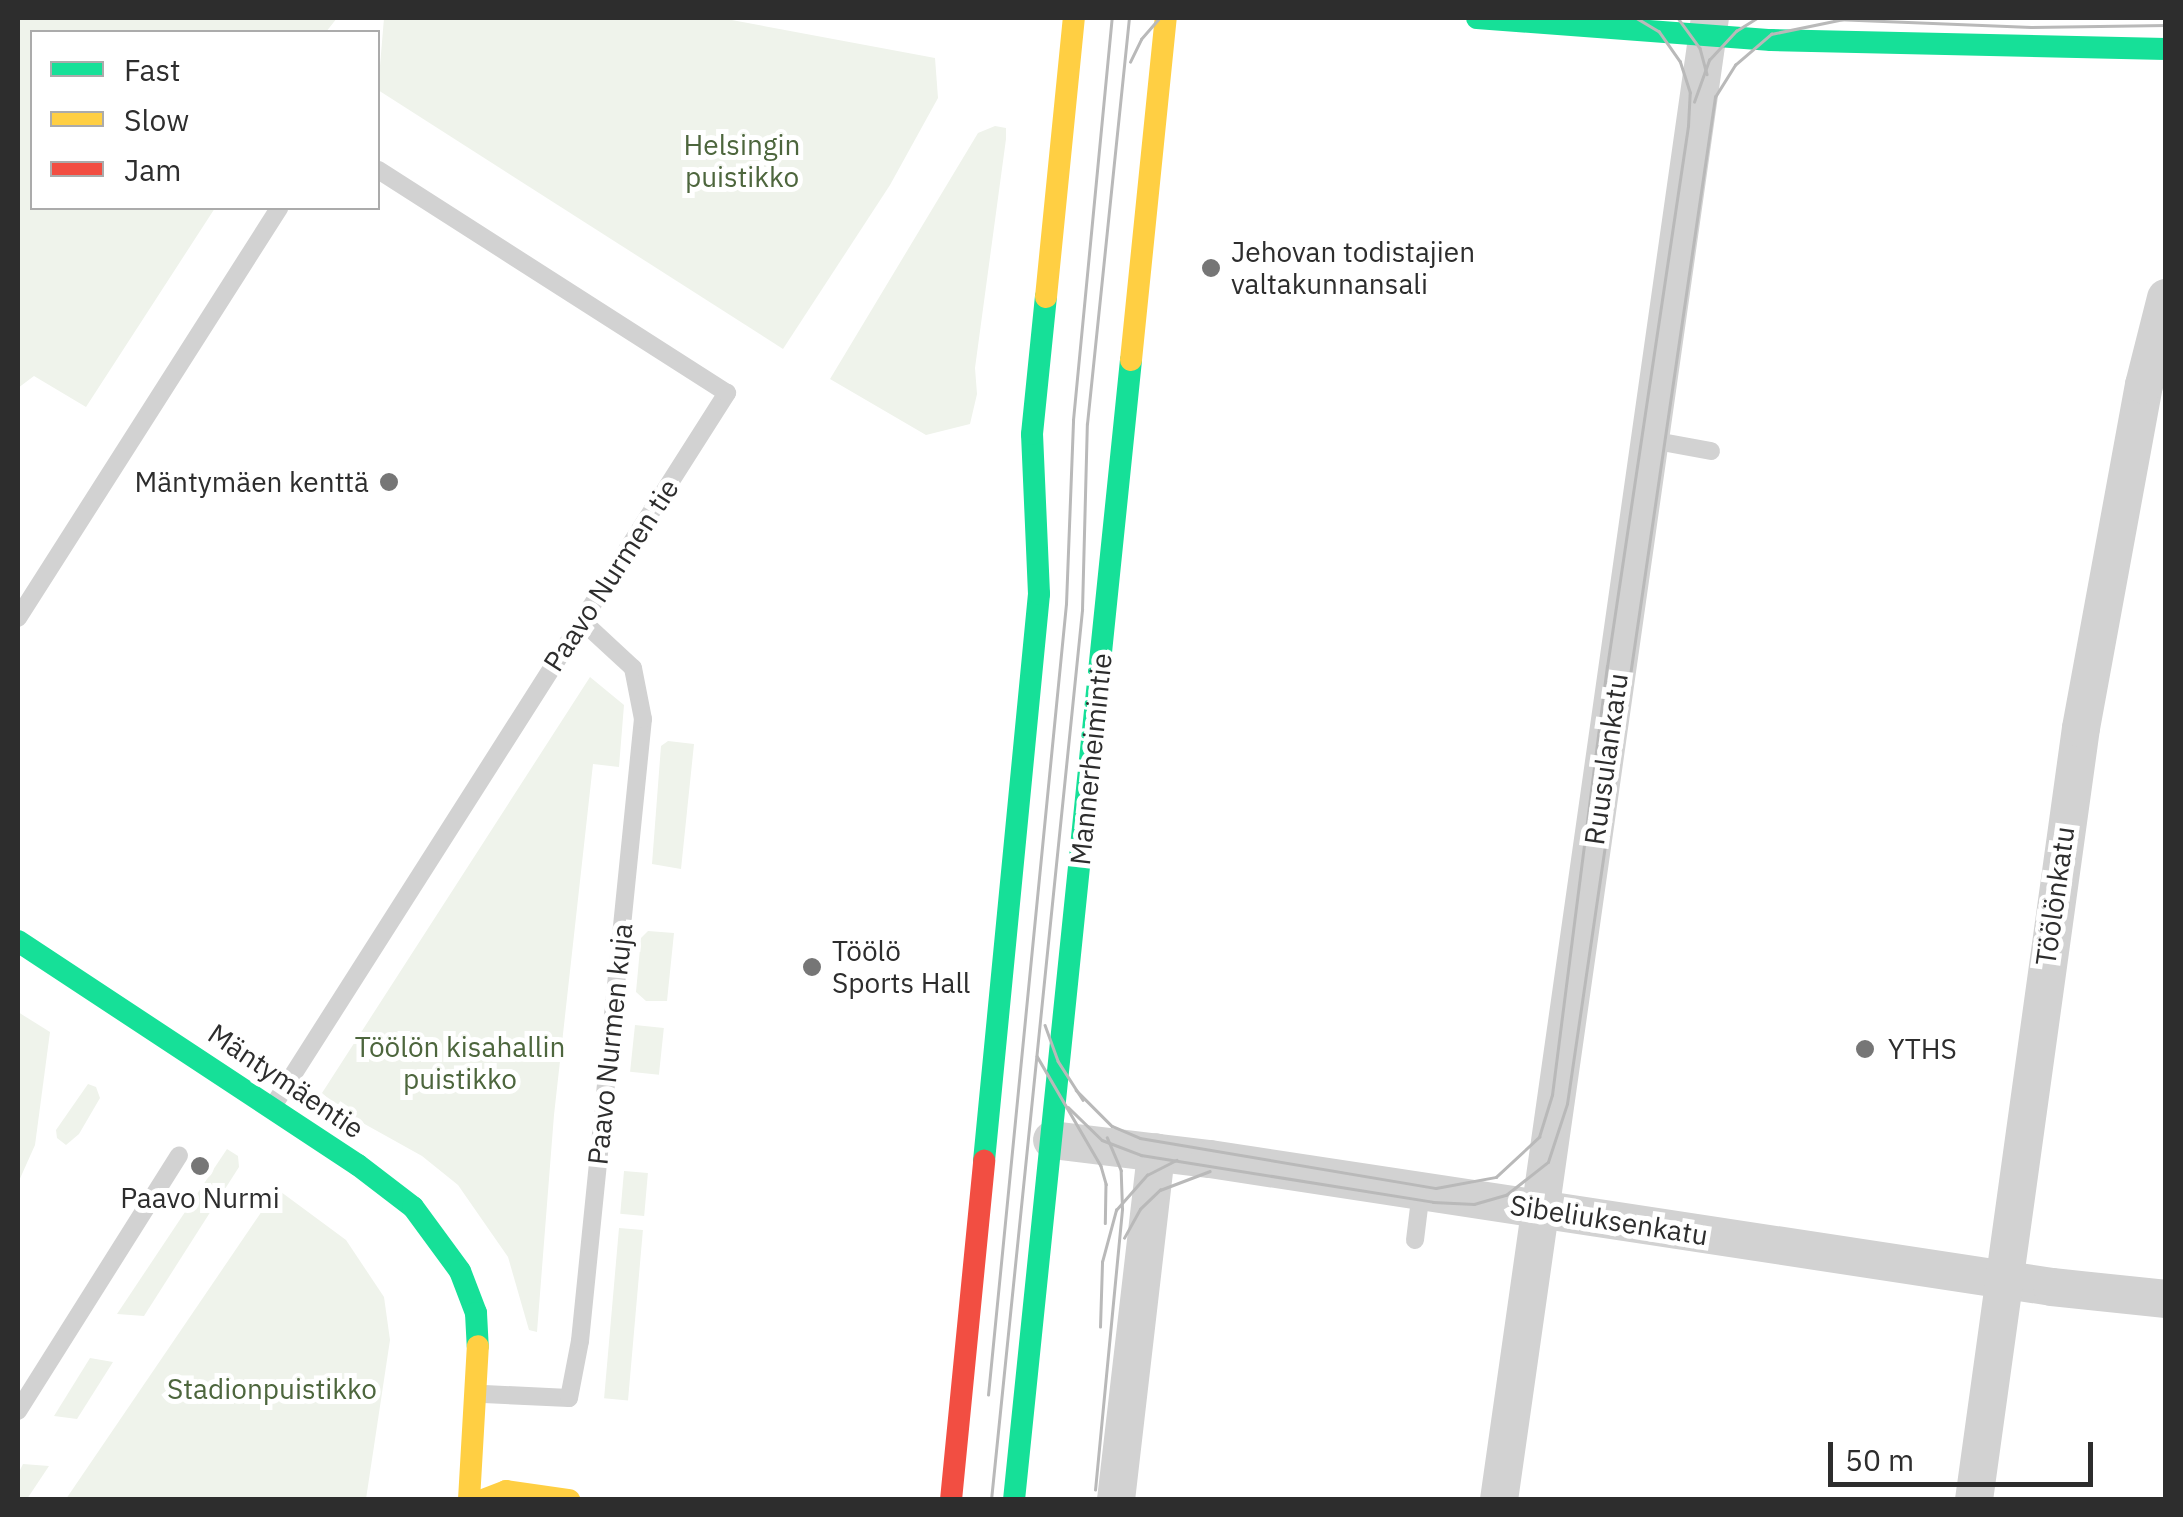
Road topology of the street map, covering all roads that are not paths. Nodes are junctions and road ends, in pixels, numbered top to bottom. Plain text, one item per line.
1 (1047, 18) edge
2 (1166, 18) edge
3 (1477, 18) edge
4 (1079, 19) edge
5 (1710, 26) edge
6 (2166, 49) edge
7 (380, 171) edge
8 (278, 210) edge
9 (2166, 298) edge
10 (1652, 440) junction
11 (1712, 451) dead end
12 (18, 618) edge
13 (582, 621) junction
14 (18, 941) edge
15 (272, 1107) junction
16 (1052, 1140) junction
17 (1156, 1152) junction
18 (179, 1155) dead end
19 (1421, 1191) junction
20 (1541, 1210) junction
21 (1415, 1240) dead end
22 (2003, 1279) junction
23 (2166, 1299) edge
24 (478, 1394) junction
25 (18, 1411) edge
26 (469, 1500) edge
27 (483, 1500) edge
28 (569, 1500) edge
29 (951, 1500) edge
30 (1014, 1500) edge
31 (1116, 1500) edge
32 (1499, 1500) edge
33 (1974, 1500) edge

1 - 4 main road
2 - 16 main road, Mannerheimintie
3 - 5 main road
4 - 29 main road
5 - 6 main road
5 - 10 street, Ruusulankatu
7 - 13 lane, Paavo Nurmen tie
8 - 12 lane
9 - 22 street, Töölönkatu
10 - 11 lane
10 - 20 street, Ruusulankatu
13 - 15 lane, Paavo Nurmen tie
13 - 24 lane, Paavo Nurmen kuja
14 - 15 main road, Mäntymäentie
15 - 24 main road, Mäntymäentie
16 - 17 street, Sibeliuksenkatu
16 - 30 main road, Mannerheimintie
17 - 19 street, Sibeliuksenkatu
17 - 31 street
18 - 25 lane
19 - 20 street, Sibeliuksenkatu
19 - 21 lane
20 - 22 street, Sibeliuksenkatu
20 - 32 street, Ruusulankatu
22 - 23 street, Sibeliuksenkatu
22 - 33 street, Töölönkatu
24 - 26 main road
27 - 28 main road

